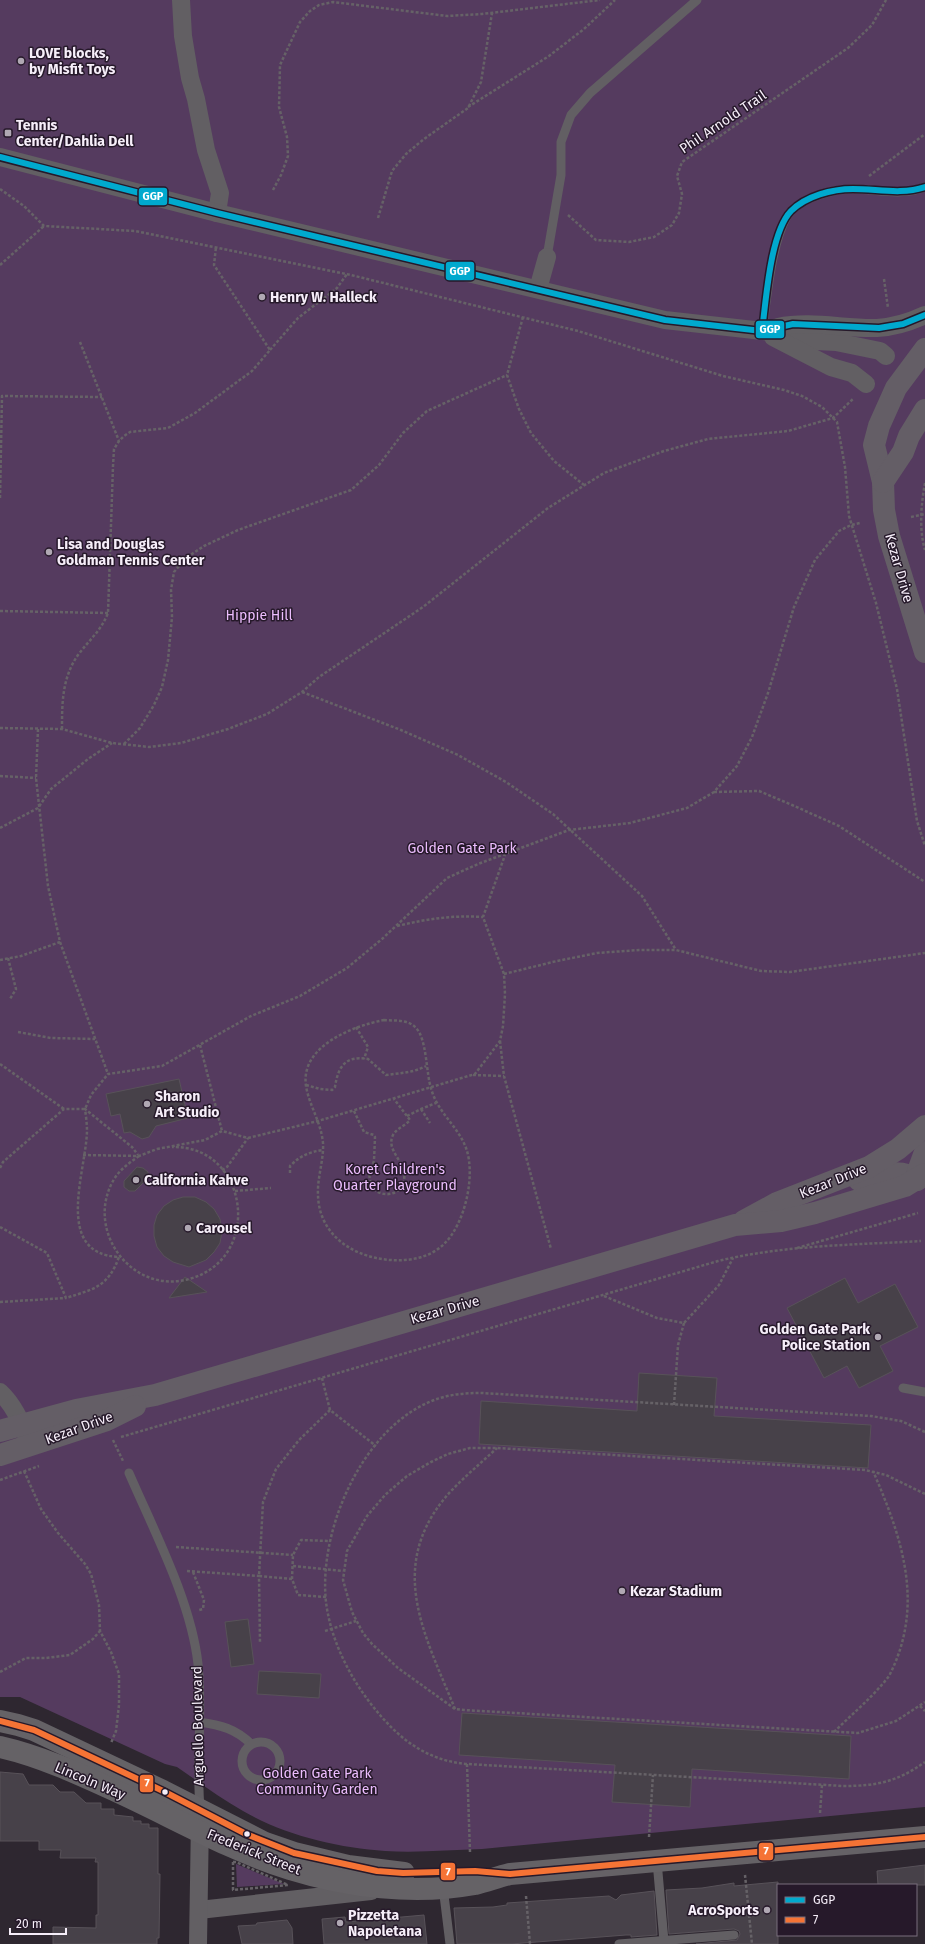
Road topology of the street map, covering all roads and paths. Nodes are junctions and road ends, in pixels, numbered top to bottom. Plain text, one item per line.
1 (181, 0) edge
2 (318, 0) edge
3 (600, 0) edge
4 (615, 0) edge
5 (697, 0) edge
6 (886, 0) edge
7 (319, 5) junction
8 (492, 13) junction
9 (468, 108) junction
10 (925, 134) edge
11 (0, 157) edge
12 (925, 187) edge
13 (0, 189) edge
14 (854, 189) junction
15 (273, 190) dead end
16 (557, 205) junction
17 (217, 213) junction
18 (378, 218) dead end
19 (44, 226) junction
20 (216, 247) junction
21 (547, 257) joint
22 (0, 264) edge
23 (347, 274) junction
24 (884, 279) dead end
25 (538, 289) junction
26 (813, 315) dead end
27 (925, 315) edge
28 (523, 317) junction
29 (890, 319) junction
30 (762, 331) junction
31 (80, 342) dead end
32 (925, 349) edge
33 (270, 350) junction
34 (886, 356) dead end
35 (507, 375) junction
36 (862, 389) joint
37 (102, 397) junction
38 (925, 410) edge
39 (833, 418) junction
40 (119, 441) junction
41 (883, 482) junction
42 (925, 483) edge
43 (584, 485) junction
44 (0, 498) edge
45 (924, 515) edge
46 (911, 517) dead end
47 (925, 520) edge
48 (860, 523) dead end
49 (851, 525) junction
50 (925, 550) edge
51 (0, 611) edge
52 (108, 613) junction
53 (925, 652) edge
54 (302, 692) junction
55 (0, 728) edge
56 (38, 729) junction
57 (62, 729) junction
58 (112, 743) junction
59 (124, 744) junction
60 (0, 776) edge
61 (36, 778) junction
62 (714, 792) junction
63 (38, 808) junction
64 (0, 828) edge
65 (569, 830) junction
66 (925, 846) edge
67 (505, 854) junction
68 (925, 882) edge
69 (483, 917) junction
70 (396, 926) junction
71 (60, 942) junction
72 (676, 950) junction
73 (925, 953) edge
74 (8, 958) junction
75 (0, 960) edge
76 (504, 974) junction
77 (10, 998) dead end
78 (356, 1027) junction
79 (18, 1032) dead end
80 (95, 1039) junction
81 (500, 1041) junction
82 (200, 1045) junction
83 (364, 1059) junction
84 (0, 1064) edge
85 (426, 1066) junction
86 (108, 1074) junction
87 (473, 1075) junction
88 (504, 1076) junction
89 (306, 1084) junction
90 (430, 1088) junction
91 (394, 1099) junction
92 (436, 1103) junction
93 (64, 1108) junction
94 (421, 1108) junction
95 (85, 1109) junction
96 (354, 1110) junction
97 (408, 1116) junction
98 (318, 1121) junction
99 (430, 1123) dead end
100 (925, 1126) edge
101 (222, 1132) junction
102 (248, 1138) junction
103 (157, 1149) junction
104 (322, 1150) junction
105 (925, 1152) edge
106 (83, 1155) junction
107 (139, 1156) junction
108 (0, 1167) edge
109 (222, 1170) junction
110 (290, 1173) dead end
111 (921, 1177) edge
112 (270, 1188) dead end
113 (812, 1190) junction
114 (235, 1191) junction
115 (918, 1213) dead end
116 (736, 1226) junction
117 (0, 1227) edge
118 (921, 1241) dead end
119 (551, 1249) dead end
120 (790, 1249) junction
121 (119, 1257) junction
122 (733, 1258) junction
123 (603, 1295) junction
124 (66, 1298) junction
125 (0, 1302) edge
126 (684, 1323) junction
127 (322, 1378) junction
128 (903, 1388) dead end
129 (0, 1392) edge
130 (925, 1392) edge
131 (155, 1395) junction
132 (674, 1405) junction
133 (330, 1410) junction
134 (6, 1428) edge
135 (925, 1432) edge
136 (113, 1440) junction
137 (106, 1442) dead end
138 (376, 1446) junction
139 (497, 1448) junction
140 (14, 1450) edge
141 (41, 1465) dead end
142 (24, 1471) junction
143 (873, 1471) junction
144 (129, 1473) joint
145 (0, 1480) edge
146 (925, 1490) edge
147 (922, 1492) junction
148 (925, 1494) edge
149 (329, 1541) junction
150 (905, 1546) dead end
151 (259, 1552) junction
152 (293, 1554) junction
153 (166, 1559) junction
154 (293, 1566) junction
155 (326, 1570) junction
156 (344, 1570) junction
157 (170, 1571) junction
158 (193, 1572) junction
159 (259, 1576) junction
160 (292, 1579) junction
161 (326, 1597) junction
162 (186, 1614) junction
163 (356, 1621) junction
164 (332, 1629) junction
165 (100, 1631) junction
166 (325, 1631) dead end
167 (260, 1643) dead end
168 (904, 1651) dead end
169 (0, 1672) edge
170 (925, 1702) edge
171 (920, 1706) junction
172 (455, 1709) junction
173 (925, 1711) edge
174 (0, 1721) edge
175 (199, 1722) junction
176 (833, 1732) junction
177 (111, 1743) dead end
178 (251, 1744) junction
179 (0, 1748) edge
180 (925, 1762) edge
181 (467, 1764) junction
182 (653, 1775) junction
183 (822, 1785) junction
184 (820, 1813) dead end
185 (200, 1820) junction
186 (649, 1836) dead end
187 (925, 1837) edge
188 (470, 1852) dead end
189 (657, 1861) junction
190 (233, 1862) dead end
191 (510, 1874) junction
192 (745, 1875) dead end
193 (443, 1887) junction
194 (403, 1888) junction
195 (233, 1890) dead end
196 (526, 1896) dead end
197 (199, 1910) junction
198 (734, 1935) dead end
199 (664, 1941) junction
200 (198, 1944) edge
201 (450, 1944) edge
202 (530, 1944) edge
203 (619, 1944) edge
204 (752, 1944) edge

1 - 17 street
2 - 7 path
3 - 8 path
4 - 9 path
5 - 16 lane
6 - 16 path, Phil Arnold Trail
7 - 8 path
7 - 15 path
8 - 9 path
9 - 18 path
10 - 14 path
11 - 17 street
12 - 14 lane
13 - 19 path
14 - 30 lane
16 - 21 lane
17 - 25 street
19 - 20 path
19 - 22 path
20 - 23 path
20 - 33 path
21 - 25 street
23 - 28 path
23 - 33 path
24 - 29 path
25 - 30 street
26 - 30 street
27 - 29 street
28 - 35 path
28 - 39 path
29 - 30 street
30 - 34 street
30 - 36 street
31 - 37 path
32 - 41 main road, Kezar Drive
33 - 40 path
35 - 43 path
35 - 59 path
36 - 39 path
37 - 40 path
37 - 44 path
38 - 41 main road
39 - 43 path
39 - 49 path
40 - 52 path
41 - 53 main road, Kezar Drive
42 - 45 path
43 - 54 path
45 - 46 path
45 - 47 path
45 - 50 path
48 - 49 path
49 - 62 path
49 - 66 path
51 - 52 path
52 - 57 path
54 - 59 path
54 - 65 path
55 - 56 path
56 - 57 path
56 - 61 path
57 - 58 path
58 - 59 path
58 - 63 path
60 - 61 path
61 - 63 path
62 - 65 path
62 - 68 path
63 - 64 path
63 - 71 path
65 - 67 path
65 - 72 path
67 - 69 path
67 - 70 path
69 - 70 path
69 - 76 path
70 - 82 path
71 - 74 path
71 - 80 path
72 - 73 path
72 - 76 path
74 - 75 path
74 - 77 path
76 - 81 path
78 - 83 path
78 - 85 path
78 - 89 path
79 - 80 path
80 - 86 path
81 - 87 path
81 - 88 path
82 - 86 path
82 - 101 path
83 - 85 path
83 - 89 path
84 - 93 path
85 - 90 path
86 - 95 path
87 - 88 path
87 - 90 path
88 - 119 path
89 - 98 path
90 - 91 path
90 - 92 path
91 - 96 path
91 - 97 path
92 - 94 path
92 - 104 path
93 - 95 path
93 - 108 path
94 - 97 path
94 - 99 path
95 - 106 path
95 - 107 path
96 - 97 path
96 - 98 path
98 - 102 path
98 - 104 path
100 - 113 main road, Kezar Drive
101 - 102 path
101 - 103 path
102 - 109 path
103 - 107 path
103 - 109 path
104 - 110 path
105 - 111 main road
106 - 107 path
106 - 121 path
107 - 121 path
109 - 114 path
111 - 113 main road
111 - 116 main road, Kezar Drive
112 - 114 path
113 - 116 main road, Kezar Drive
114 - 121 path
115 - 120 path
116 - 131 main road, Kezar Drive
117 - 124 path
118 - 120 path
120 - 122 path
121 - 124 path
122 - 123 path
122 - 126 path
123 - 126 path
123 - 127 path
124 - 125 path
126 - 132 path
127 - 133 path
127 - 136 path
128 - 130 lane
129 - 134 street
131 - 134 main road, Kezar Drive
131 - 140 main road, Kezar Drive
132 - 135 path
132 - 138 path
133 - 138 path
133 - 151 path
134 - 140 street
136 - 137 path
136 - 144 path
138 - 149 path
139 - 143 path
139 - 156 path
139 - 172 path
141 - 142 path
142 - 145 path
142 - 165 path
143 - 147 path
143 - 150 path
144 - 153 lane, Arguello Boulevard
146 - 147 path
147 - 148 path
149 - 152 path
149 - 155 path
151 - 152 path
151 - 153 path
151 - 159 path
152 - 154 path
153 - 157 lane, Arguello Boulevard
154 - 155 path
154 - 160 path
155 - 156 path
155 - 161 path
156 - 163 path
157 - 158 path
157 - 162 lane, Arguello Boulevard
158 - 159 path
158 - 162 path
159 - 160 path
159 - 167 path
160 - 161 path
161 - 164 path
162 - 175 lane, Arguello Boulevard
163 - 164 path
163 - 172 path
164 - 166 path
164 - 181 path
165 - 169 path
165 - 177 path
168 - 176 path
170 - 171 path
171 - 173 path
171 - 176 path
172 - 176 path
174 - 185 main road, Lincoln Way
175 - 178 lane
175 - 185 lane, Arguello Boulevard
178 - 178 lane
179 - 185 main road, Lincoln Way
180 - 183 path
181 - 182 path
181 - 188 path
182 - 183 path
182 - 186 path
183 - 184 path
185 - 191 main road, Frederick Street
185 - 194 main road, Frederick Street
185 - 197 street, Arguello Boulevard
187 - 189 main road, Frederick Street
189 - 191 main road, Frederick Street
189 - 199 lane
190 - 195 path
191 - 193 main road, Frederick Street
192 - 204 path
193 - 194 main road, Frederick Street
193 - 201 lane
194 - 197 street, Frederick Street
196 - 202 path
197 - 200 street, Arguello Boulevard
198 - 199 lane
199 - 203 lane

